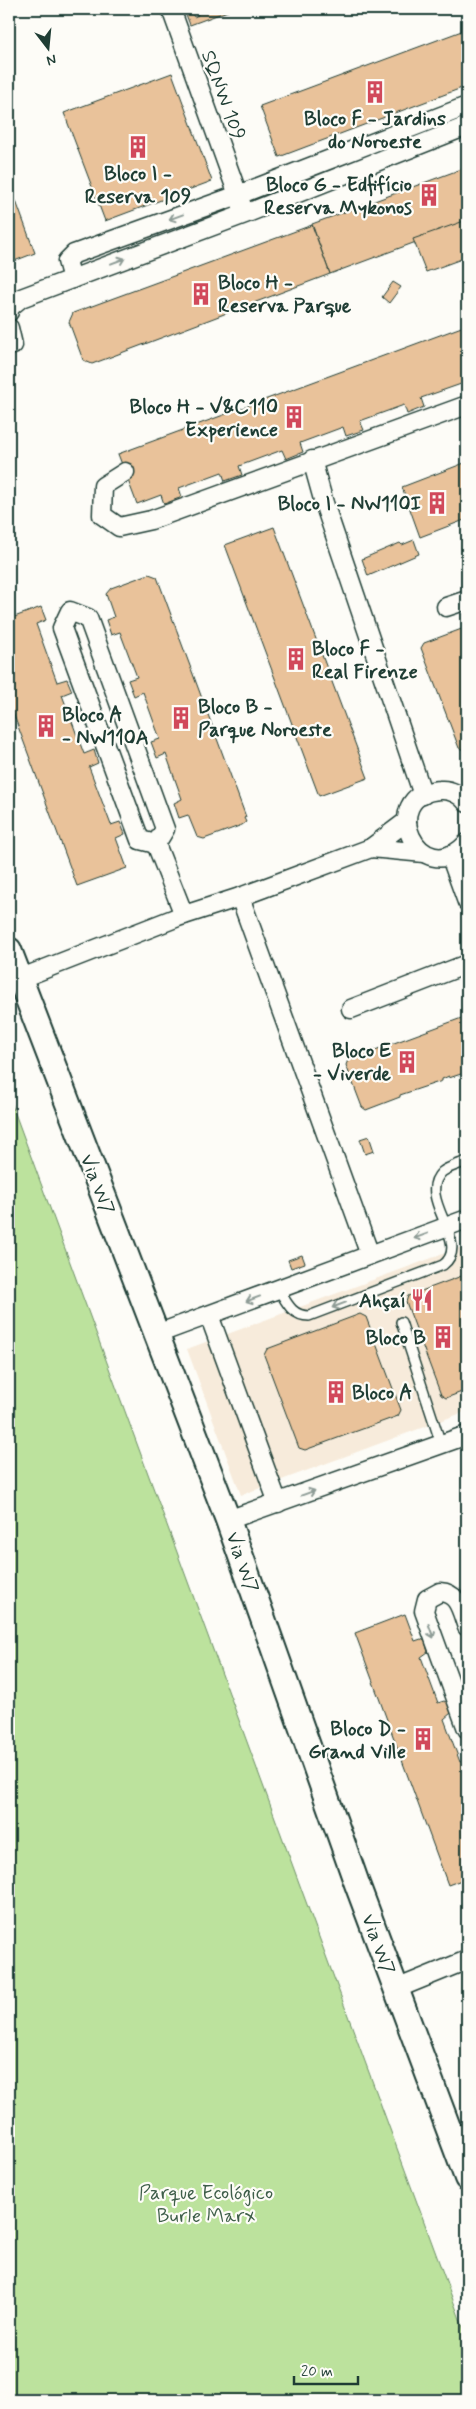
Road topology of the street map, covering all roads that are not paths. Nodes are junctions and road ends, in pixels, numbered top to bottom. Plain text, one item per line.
1 (171, 9) edge
2 (467, 106) edge
3 (467, 126) edge
4 (238, 195) junction
5 (245, 214) junction
6 (72, 279) junction
7 (9, 312) edge
8 (467, 404) edge
9 (312, 460) junction
10 (125, 472) dead end
11 (467, 600) edge
12 (446, 607) dead end
13 (423, 794) junction
14 (466, 801) edge
15 (406, 821) junction
16 (467, 843) edge
17 (156, 844) junction
18 (371, 848) junction
19 (424, 853) junction
20 (450, 855) junction
21 (240, 897) junction
22 (467, 902) edge
23 (184, 916) junction
24 (9, 950) edge
25 (467, 964) edge
26 (19, 979) junction
27 (351, 1008) dead end
28 (467, 1162) edge
29 (467, 1219) edge
30 (448, 1226) junction
31 (370, 1254) junction
32 (279, 1290) junction
33 (209, 1315) junction
34 (401, 1322) dead end
35 (157, 1334) junction
36 (467, 1435) edge
37 (441, 1444) junction
38 (278, 1504) junction
39 (228, 1520) junction
40 (467, 1627) edge
41 (467, 1730) edge
42 (467, 1960) edge
43 (396, 1989) junction
44 (467, 2178) edge

1 - 4 street, SQNW 109
2 - 4 street
3 - 5 street
4 - 5 street, SQNW 109
4 -> 6 street
6 -> 5 street
6 - 7 street
8 - 9 street
9 - 10 street
9 - 13 street
11 - 12 street
13 - 14 street
13 - 15 street
15 - 18 street
15 - 19 street
16 - 20 street
17 - 17 street
17 - 23 street
18 - 19 street
18 - 21 street
19 - 20 street
20 - 22 street
21 - 23 street
21 - 31 street
23 - 26 street
24 - 26 main road, Via W7
25 - 27 street
26 - 35 main road, Via W7
28 - 30 lane
29 - 30 street
30 -> 31 street
30 -> 32 lane
31 - 32 street
32 -> 33 street
33 - 35 street
33 - 38 street
34 - 37 lane
35 - 39 main road, Via W7
36 - 37 street
38 -> 37 street
38 - 39 street
39 - 43 main road, Via W7
40 -> 41 street
42 - 43 street
43 - 44 main road, Via W7

